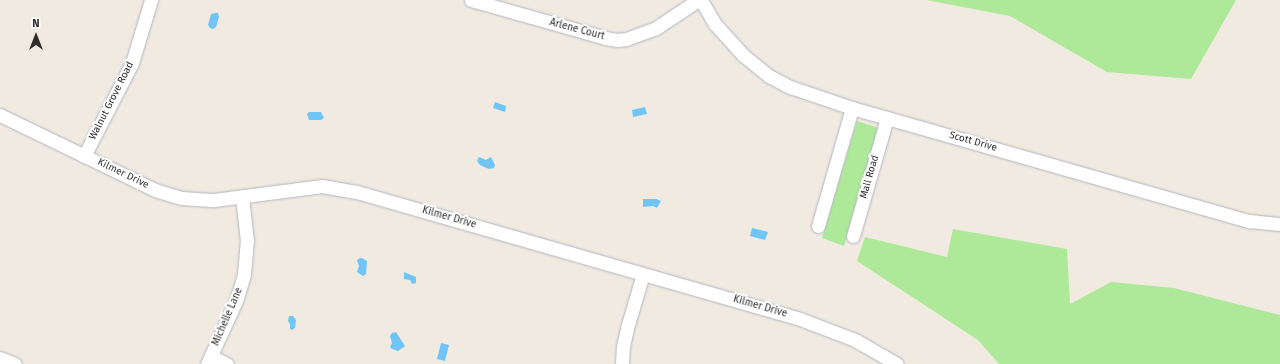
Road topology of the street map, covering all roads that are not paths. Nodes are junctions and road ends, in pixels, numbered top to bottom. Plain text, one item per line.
1 (151, 0) edge
2 (471, 0) edge
3 (700, 0) edge
4 (852, 108) junction
5 (1, 118) edge
6 (887, 118) junction
7 (84, 156) junction
8 (242, 197) junction
9 (1280, 224) edge
10 (818, 226) dead end
11 (853, 236) dead end
12 (642, 274) junction
13 (0, 358) edge
14 (209, 360) edge
15 (15, 364) edge
16 (227, 364) edge
17 (622, 364) edge
18 (897, 364) edge

1 - 7 street, Walnut Grove Road
2 - 3 street, Arlene Court
3 - 4 street, Scott Drive
4 - 6 street, Scott Drive
4 - 10 street
5 - 7 street, Kilmer Drive
6 - 9 street, Scott Drive
6 - 11 street, Mall Road
7 - 8 street, Kilmer Drive
8 - 12 street, Kilmer Drive
8 - 14 street, Michelle Lane
12 - 17 street
12 - 18 street, Kilmer Drive
13 - 15 street
14 - 16 street

